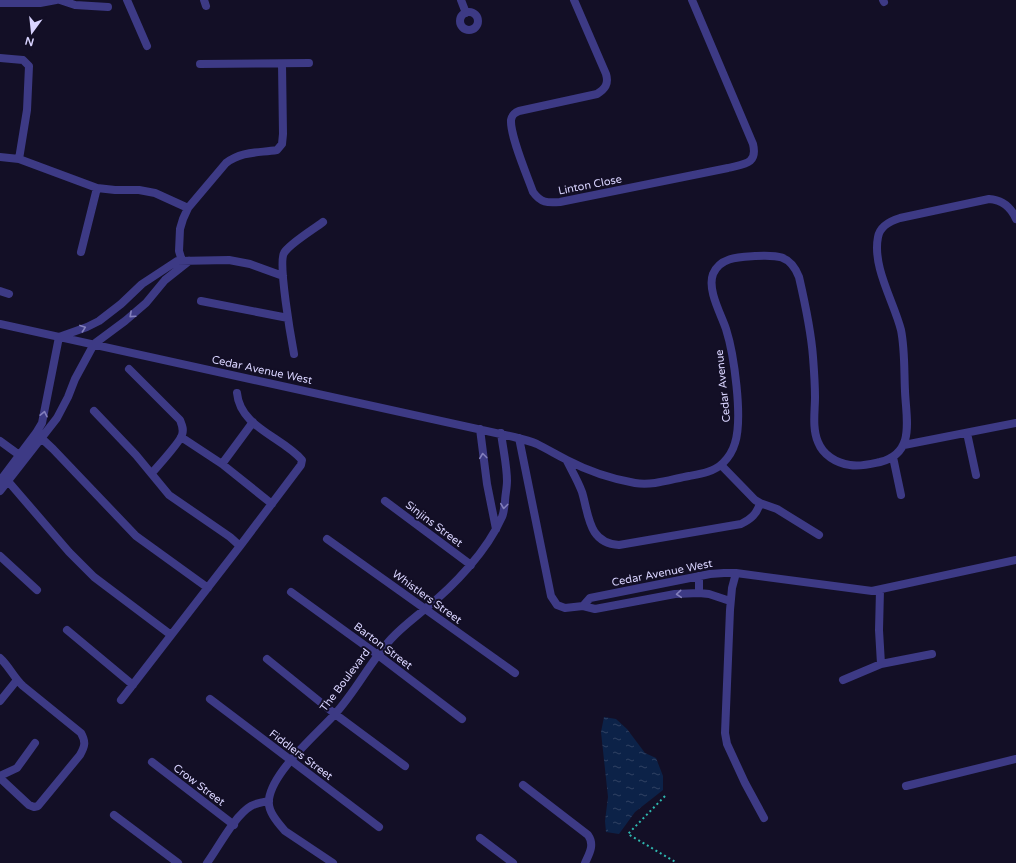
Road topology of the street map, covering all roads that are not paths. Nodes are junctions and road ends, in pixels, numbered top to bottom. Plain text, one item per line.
1 (56, 0) edge
2 (60, 0) edge
3 (127, 0) edge
4 (461, 0) edge
5 (574, 0) edge
6 (692, 0) edge
7 (0, 2) edge
8 (108, 7) dead end
9 (466, 13) dead end
10 (146, 46) dead end
11 (0, 58) edge
12 (200, 64) dead end
13 (282, 64) junction
14 (309, 64) dead end
15 (0, 157) edge
16 (18, 159) junction
17 (97, 188) junction
18 (188, 208) junction
19 (1016, 219) edge
20 (323, 222) dead end
21 (81, 252) dead end
22 (184, 262) junction
23 (283, 276) junction
24 (149, 279) junction
25 (156, 290) junction
26 (0, 291) edge
27 (9, 294) dead end
28 (201, 301) dead end
29 (106, 316) junction
30 (288, 318) junction
31 (0, 324) edge
32 (117, 327) junction
33 (59, 337) junction
34 (94, 344) junction
35 (294, 354) dead end
36 (129, 369) dead end
37 (237, 393) dead end
38 (94, 411) dead end
39 (253, 422) junction
40 (1016, 423) edge
41 (480, 429) junction
42 (501, 433) junction
43 (968, 433) junction
44 (39, 436) junction
45 (181, 437) junction
46 (519, 438) junction
47 (0, 440) edge
48 (904, 445) junction
49 (22, 456) junction
50 (893, 458) junction
51 (567, 461) junction
52 (222, 464) junction
53 (722, 465) junction
54 (152, 473) junction
55 (976, 475) dead end
56 (3, 481) edge
57 (0, 491) edge
58 (901, 495) dead end
59 (385, 501) dead end
60 (760, 503) junction
61 (272, 504) junction
62 (496, 529) junction
63 (819, 535) dead end
64 (327, 539) dead end
65 (240, 546) junction
66 (0, 556) edge
67 (1016, 560) edge
68 (471, 565) junction
69 (736, 573) junction
70 (699, 576) junction
71 (208, 588) junction
72 (37, 590) dead end
73 (880, 590) junction
74 (291, 592) dead end
75 (699, 593) junction
76 (730, 601) junction
77 (582, 606) junction
78 (425, 609) junction
79 (67, 630) dead end
80 (171, 635) junction
81 (932, 654) dead end
82 (378, 655) junction
83 (0, 658) edge
84 (267, 659) dead end
85 (881, 664) junction
86 (515, 674) dead end
87 (17, 680) junction
88 (843, 680) dead end
89 (133, 685) junction
90 (210, 699) dead end
91 (121, 700) dead end
92 (0, 701) edge
93 (335, 714) junction
94 (462, 719) dead end
95 (35, 743) dead end
96 (1016, 759) edge
97 (290, 761) junction
98 (152, 762) dead end
99 (405, 766) dead end
100 (0, 777) edge
101 (523, 784) dead end
102 (906, 786) dead end
103 (269, 801) junction
104 (114, 815) dead end
105 (764, 818) dead end
106 (234, 825) junction
107 (379, 828) dead end
108 (480, 838) dead end
109 (211, 862) edge
110 (178, 863) edge
111 (333, 863) edge
112 (513, 863) edge
113 (585, 863) edge

1 - 7 street
2 - 8 street
3 - 10 street
4 - 9 street
5 - 6 street, Linton Close
11 - 16 street
12 - 13 street
13 - 14 street
13 - 18 street
15 - 16 street
16 - 17 street
17 - 18 street
17 - 21 street
18 - 22 street
19 - 48 street
20 - 23 street
22 - 23 street
22 - 24 street
22 - 25 street
23 - 30 street
24 - 25 street
24 - 29 street
25 -> 32 street
26 - 27 street
28 - 30 street
29 - 32 street
33 -> 29 street
30 - 35 street
31 - 33 street, Cedar Avenue West
32 - 34 street
33 - 34 street, Cedar Avenue West
44 -> 33 street
34 - 41 street, Cedar Avenue West
34 - 44 street
36 - 45 street
37 - 39 street
38 - 54 street
39 - 52 street
39 - 61 street
40 - 43 street
41 - 42 street, Cedar Avenue West
62 -> 41 street
42 - 46 street, Cedar Avenue West
42 -> 62 street, The Boulevard
43 - 48 street
43 - 55 street
44 - 49 street
44 - 71 street
45 - 52 street
45 - 54 street
46 - 51 street, Cedar Avenue West
46 - 77 street, Cedar Avenue West
47 - 49 street
48 - 50 street
49 - 56 street
50 - 53 street, Cedar Avenue
50 - 58 street
51 - 53 street
51 - 60 street
52 - 61 street
53 - 60 street
54 - 65 street
56 - 57 street
56 - 80 street
59 - 68 street, Sinjins Street
60 - 63 street
61 - 65 street
62 - 68 street, The Boulevard
64 - 78 street, Whistlers Street
65 - 71 street
66 - 72 street
67 - 73 street, Cedar Avenue West
68 - 78 street, The Boulevard
69 - 70 street, Cedar Avenue West
69 - 73 street, Cedar Avenue West
69 - 76 street
70 - 75 street
70 - 77 street, Cedar Avenue West
71 - 80 street
73 - 85 street
74 - 82 street, Barton Street
75 - 76 street
75 -> 77 street
76 - 105 street
78 - 82 street, The Boulevard
78 - 86 street, Whistlers Street
79 - 89 street
80 - 89 street
81 - 85 street
82 - 93 street, The Boulevard
82 - 94 street, Barton Street
83 - 87 street
84 - 93 street
85 - 88 street
87 - 92 street
87 - 100 street
89 - 91 street
90 - 97 street, Fiddlers Street
93 - 97 street, The Boulevard
93 - 99 street
95 - 100 street
96 - 102 street
97 - 103 street, The Boulevard
97 - 107 street, Fiddlers Street
98 - 106 street, Crow Street
101 - 113 street
103 - 106 street
103 - 111 street
104 - 110 street
106 - 109 street
108 - 112 street

